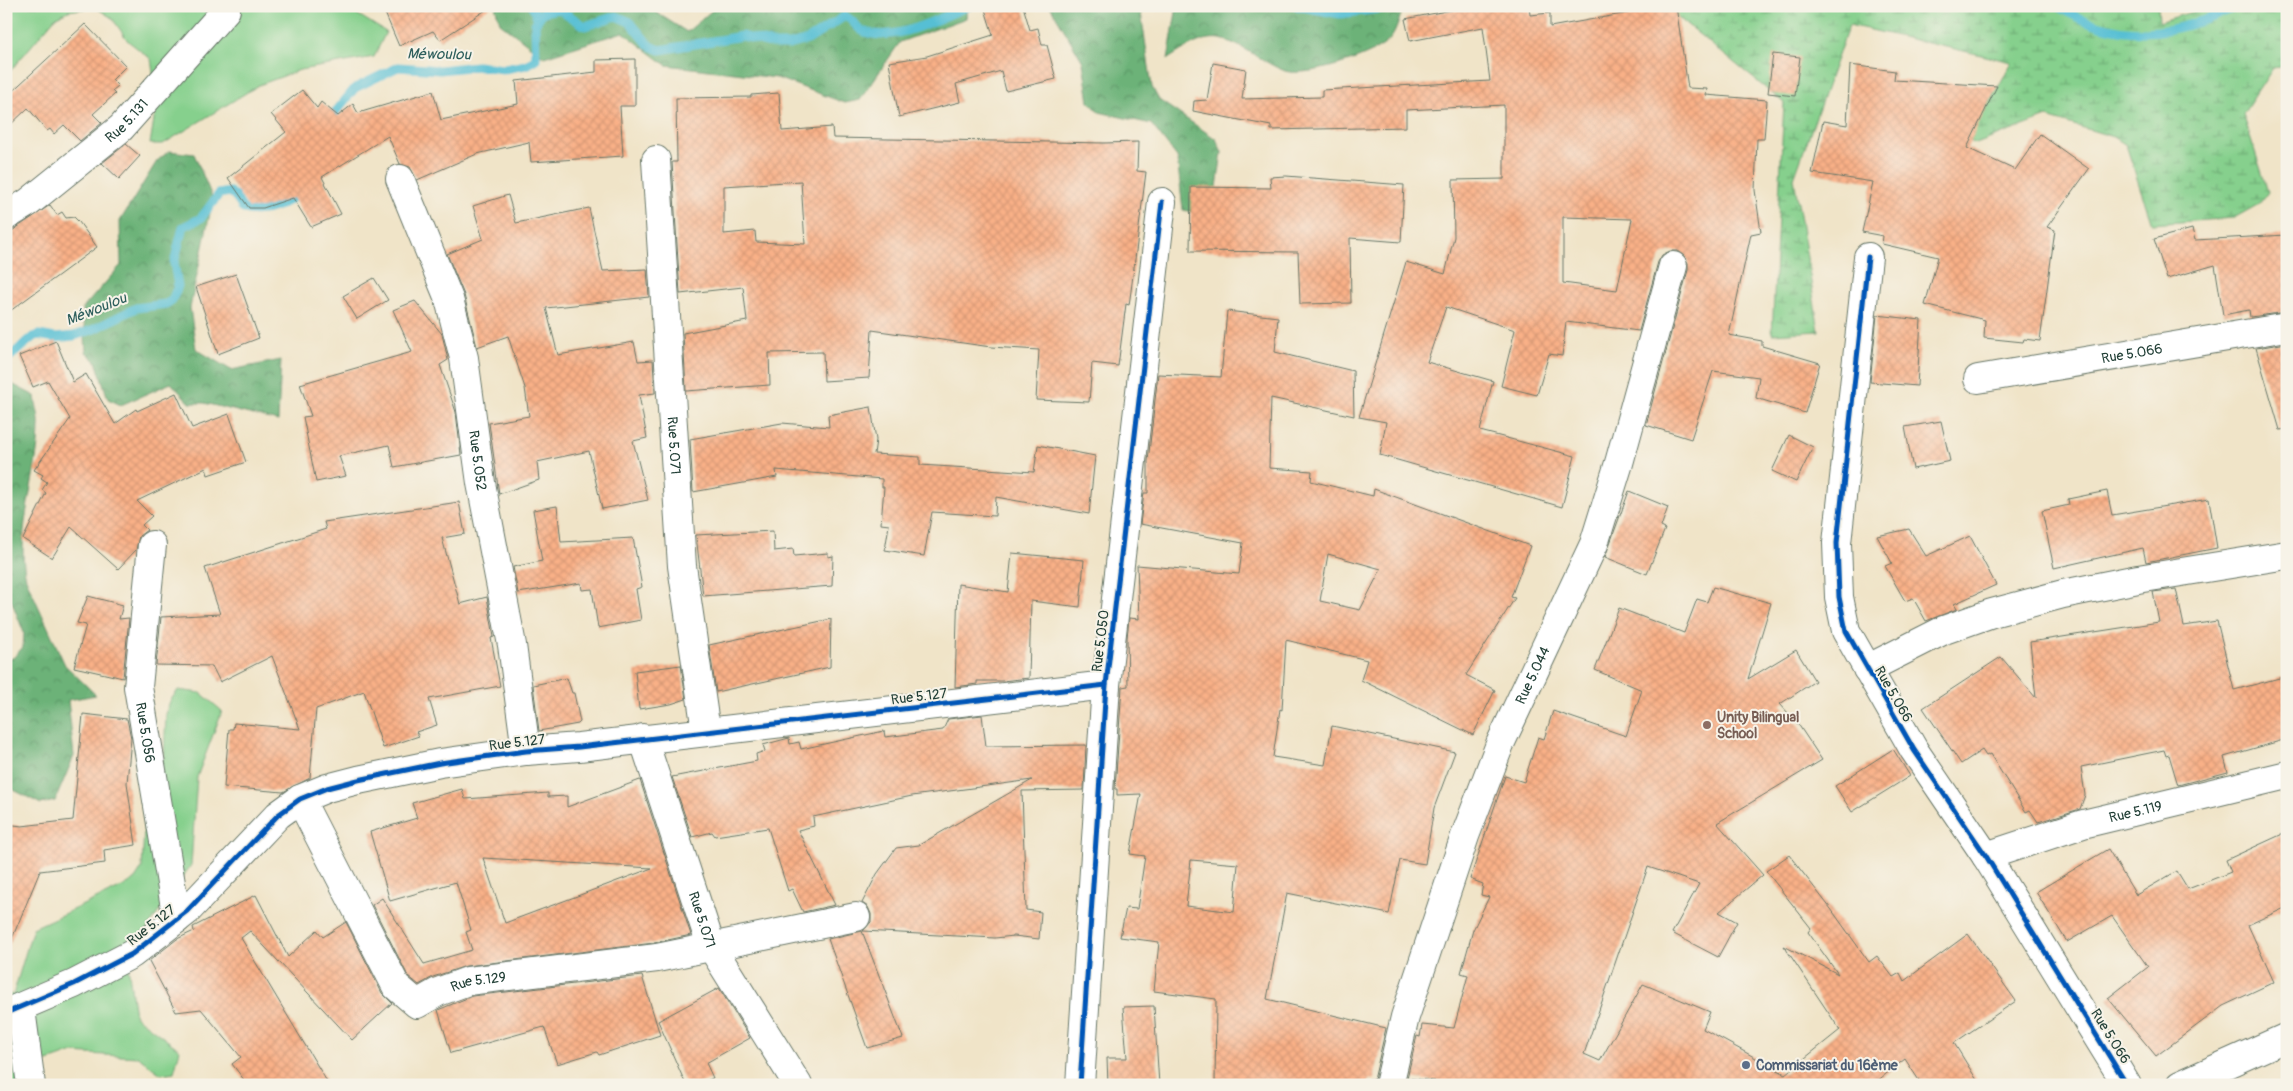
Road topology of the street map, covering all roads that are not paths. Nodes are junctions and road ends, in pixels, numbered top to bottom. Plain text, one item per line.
1 (223, 6) edge
2 (656, 160) dead end
3 (400, 179) dead end
4 (1162, 202) dead end
5 (6, 216) edge
6 (1868, 257) dead end
7 (1673, 266) dead end
8 (2287, 326) edge
9 (1978, 379) dead end
10 (152, 545) dead end
11 (2287, 555) edge
12 (1867, 669) junction
13 (1106, 685) junction
14 (706, 730) junction
15 (643, 738) junction
16 (526, 751) junction
17 (2287, 774) edge
18 (300, 799) junction
19 (1986, 856) junction
20 (856, 917) dead end
21 (177, 919) junction
22 (711, 946) junction
23 (13, 1011) edge
24 (2287, 1037) edge
25 (31, 1085) edge
26 (798, 1085) edge
27 (1080, 1085) edge
28 (1389, 1085) edge
29 (2127, 1085) edge
30 (2180, 1085) edge

1 - 5 street, Rue 5.131
2 - 14 street, Rue 5.071
3 - 16 street, Rue 5.052
4 - 13 street, Rue 5.050
6 - 12 street, Rue 5.066
7 - 28 street, Rue 5.044
8 - 9 street, Rue 5.066
10 - 21 street, Rue 5.056
11 - 12 street
12 - 19 street, Rue 5.066
13 - 14 street, Rue 5.127
13 - 27 street, Rue 5.050
14 - 15 street, Rue 5.127
15 - 16 street, Rue 5.127
15 - 22 street, Rue 5.071
16 - 18 street, Rue 5.127
17 - 19 street, Rue 5.119
18 - 21 street, Rue 5.127
18 - 22 street, Rue 5.129
19 - 29 street, Rue 5.066
20 - 22 street, Rue 5.129
21 - 23 street, Rue 5.127
22 - 26 street, Rue 5.071
23 - 25 street
24 - 30 street

